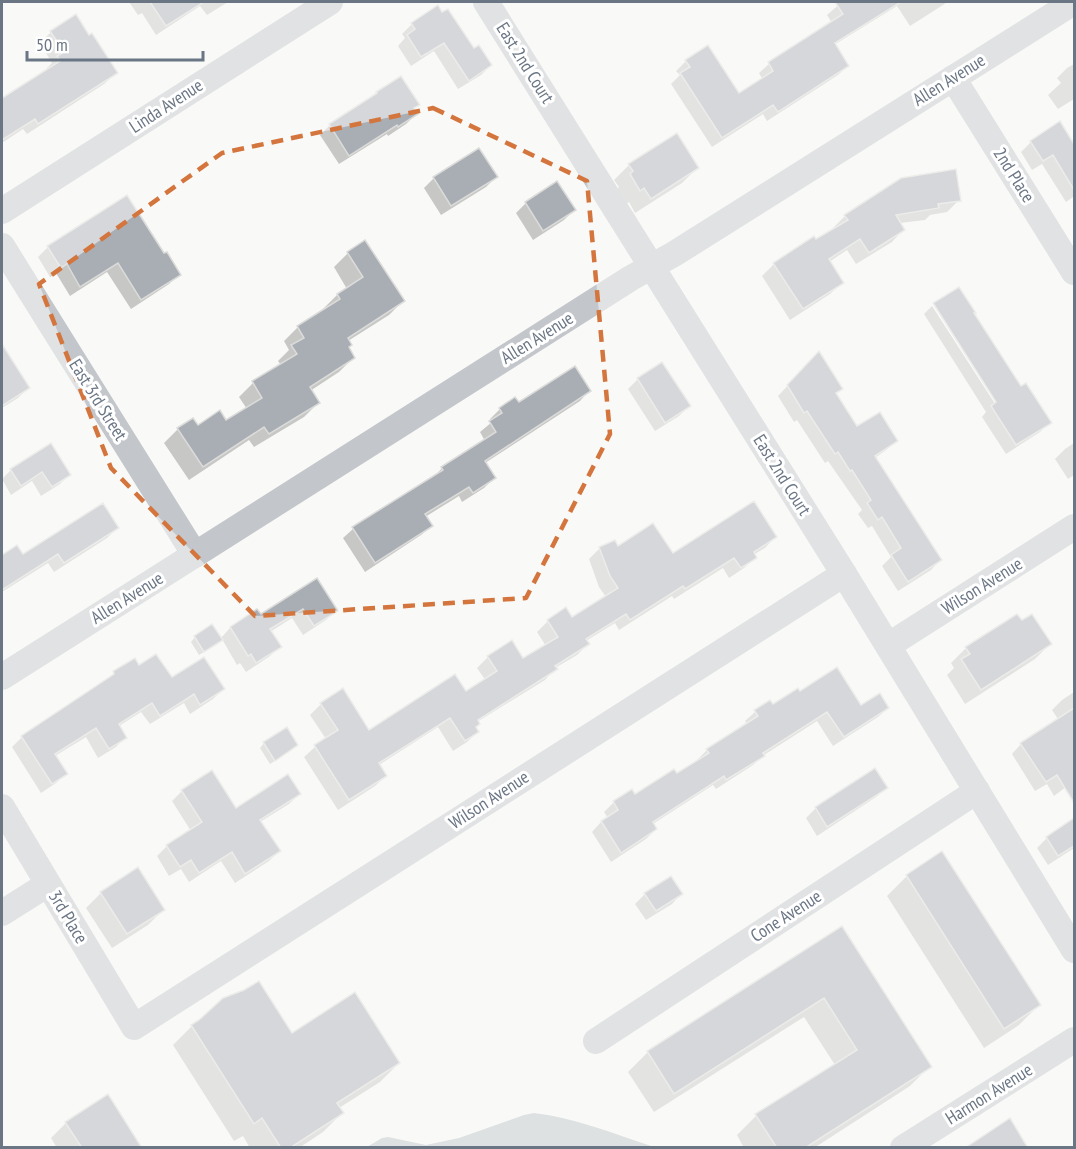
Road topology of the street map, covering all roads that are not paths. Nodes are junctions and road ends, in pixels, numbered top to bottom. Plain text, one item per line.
1 (330, 2) edge
2 (486, 2) edge
3 (1074, 2) edge
4 (953, 78) junction
5 (2, 211) edge
6 (2, 246) edge
7 (652, 266) junction
8 (1074, 272) edge
9 (1074, 528) edge
10 (195, 555) junction
11 (844, 574) junction
12 (888, 645) junction
13 (2, 677) edge
14 (977, 791) junction
15 (2, 807) edge
16 (48, 884) junction
17 (2, 913) edge
18 (1074, 950) edge
19 (134, 1027) joint
20 (1074, 1040) edge
21 (596, 1041) dead end
22 (903, 1148) edge

1 - 5 street, Linda Avenue
2 - 7 street, East 2nd Court
3 - 4 street, Allen Avenue
4 - 7 street, Allen Avenue
4 - 8 street, 2nd Place
6 - 10 street, East 3rd Street
7 - 10 street, Allen Avenue
7 - 11 street, East 2nd Court
9 - 12 street, Wilson Avenue
10 - 13 street, Allen Avenue
11 - 12 street, East 2nd Court
11 - 19 street, Wilson Avenue
12 - 14 street, East 2nd Court
14 - 18 street, East 2nd Court
14 - 21 street, Cone Avenue
15 - 16 street, 3rd Place
16 - 17 street
16 - 19 street, 3rd Place
20 - 22 street, Harmon Avenue

